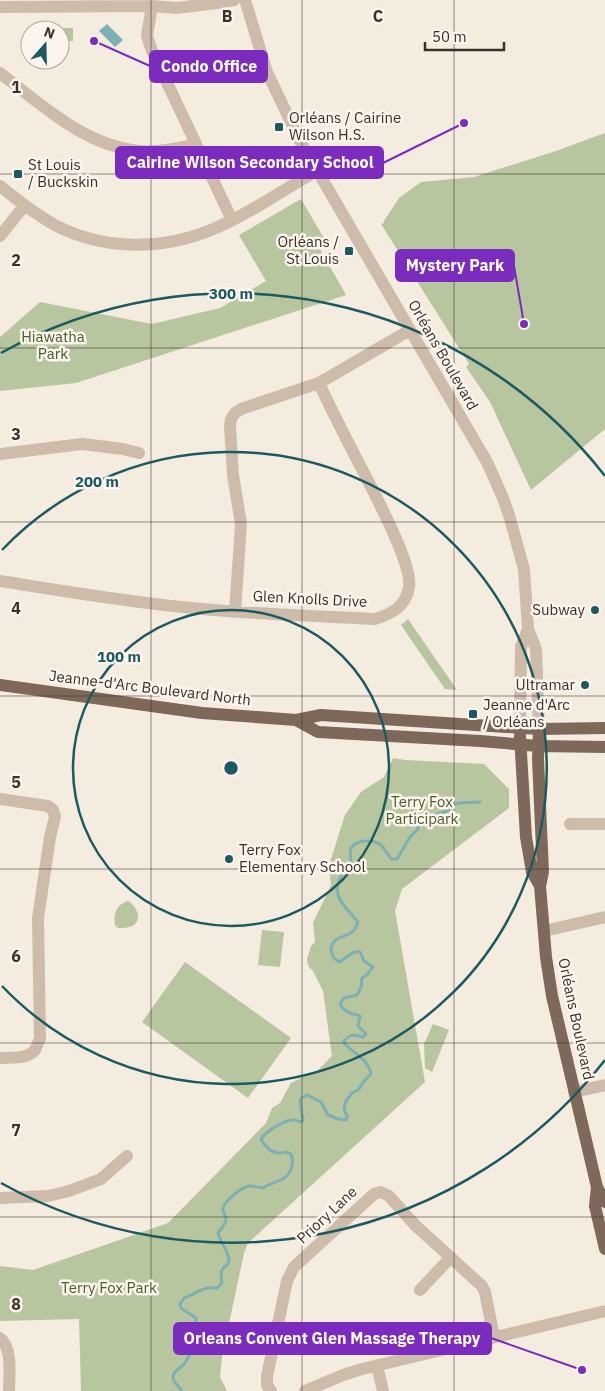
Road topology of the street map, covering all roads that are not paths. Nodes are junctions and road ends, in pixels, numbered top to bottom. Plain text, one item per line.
1 (234, 0) edge
2 (245, 0) edge
3 (152, 6) junction
4 (0, 7) edge
5 (0, 73) edge
6 (196, 144) junction
7 (317, 171) junction
8 (0, 186) edge
9 (24, 206) junction
10 (232, 220) junction
11 (0, 236) edge
12 (410, 330) junction
13 (318, 382) junction
14 (139, 453) dead end
15 (0, 454) edge
16 (0, 581) edge
17 (234, 612) junction
18 (528, 629) junction
19 (0, 685) edge
20 (296, 720) junction
21 (520, 728) junction
22 (605, 728) edge
23 (539, 729) junction
24 (521, 745) junction
25 (538, 746) junction
26 (605, 747) edge
27 (0, 799) edge
28 (570, 824) dead end
29 (605, 824) edge
30 (540, 886) junction
31 (605, 917) edge
32 (544, 931) junction
33 (0, 1058) edge
34 (605, 1085) edge
35 (574, 1092) junction
36 (128, 1156) dead end
37 (597, 1187) junction
38 (0, 1198) edge
39 (605, 1202) edge
40 (605, 1249) edge
41 (451, 1257) junction
42 (420, 1290) dead end
43 (605, 1311) edge
44 (494, 1337) junction
45 (0, 1338) edge
46 (377, 1365) junction
47 (10, 1391) edge
48 (271, 1391) edge
49 (305, 1391) edge
50 (384, 1391) edge

1 - 3 street
2 - 7 street, Orléans Boulevard
3 - 4 street
3 - 6 street
5 - 6 street
6 - 10 street
7 - 10 street
7 - 12 street, Orléans Boulevard
8 - 9 street
9 - 10 street
9 - 11 street
12 - 13 street
12 - 18 street, Orléans Boulevard
13 - 17 street
13 - 17 street, Glen Knolls Drive
14 - 15 street
16 - 17 street, Glen Knolls Drive
18 - 21 street, Orléans Boulevard
18 - 23 street, Orléans Boulevard
19 - 20 main road, Jeanne-d'Arc Boulevard North
20 - 21 main road, Jeanne-d'Arc Boulevard North
20 - 24 main road, Jeanne-d'Arc Boulevard North
21 - 23 main road, Jeanne-d'Arc Boulevard North
21 - 24 main road, Orléans Boulevard
22 - 23 main road, Jeanne-d'Arc Boulevard North
23 - 25 main road, Orléans Boulevard
24 - 25 main road, Jeanne-d'Arc Boulevard North
24 - 30 main road, Orléans Boulevard
25 - 26 main road, Jeanne-d'Arc Boulevard North
25 - 30 main road, Orléans Boulevard
27 - 33 street
28 - 29 street
30 - 32 main road, Orléans Boulevard
31 - 32 street
32 - 35 main road, Orléans Boulevard
34 - 35 street
35 - 37 main road, Orléans Boulevard
36 - 38 street
37 - 39 main road, Orléans Boulevard
37 - 40 main road, Orléans Boulevard
41 - 42 street
41 - 44 street, Priory Lane
41 - 48 street, Priory Lane
43 - 44 street
44 - 46 street
45 - 47 street
46 - 49 street
46 - 50 street

